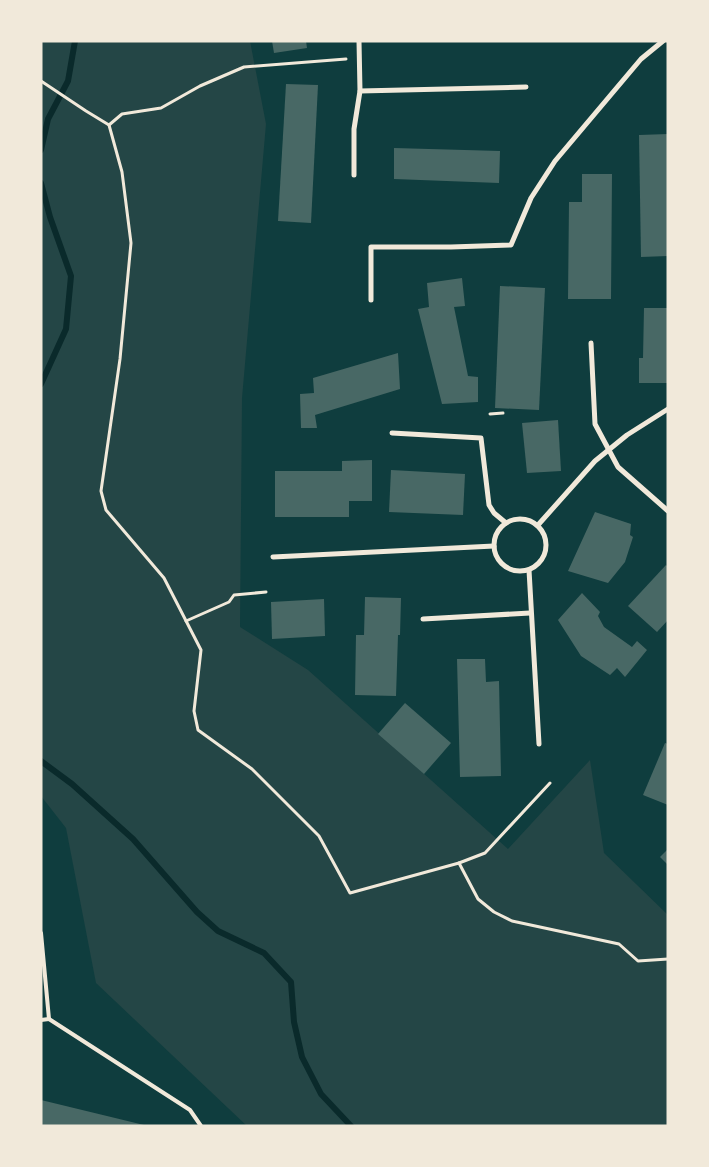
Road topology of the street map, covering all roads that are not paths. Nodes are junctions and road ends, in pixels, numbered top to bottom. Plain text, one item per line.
1 (359, 41) edge
2 (663, 41) edge
3 (526, 87) dead end
4 (360, 91) junction
5 (354, 175) dead end
6 (371, 300) dead end
7 (591, 342) dead end
8 (668, 409) edge
9 (392, 433) dead end
10 (609, 449) junction
11 (668, 511) edge
12 (506, 523) junction
13 (538, 525) junction
14 (494, 546) junction
15 (272, 557) dead end
16 (529, 570) junction
17 (530, 613) junction
18 (423, 619) dead end
19 (539, 744) dead end
20 (41, 933) edge
21 (49, 1019) junction
22 (41, 1020) edge
23 (201, 1126) edge

1 - 4 street
2 - 6 street
3 - 4 street
4 - 5 street
7 - 10 street
8 - 10 street
9 - 12 street
10 - 11 street
10 - 13 street
12 - 13 street
12 - 14 street
13 - 16 street
14 - 15 street
14 - 16 street
16 - 17 street
17 - 18 street
17 - 19 street
20 - 21 lane
21 - 22 lane
21 - 23 lane

